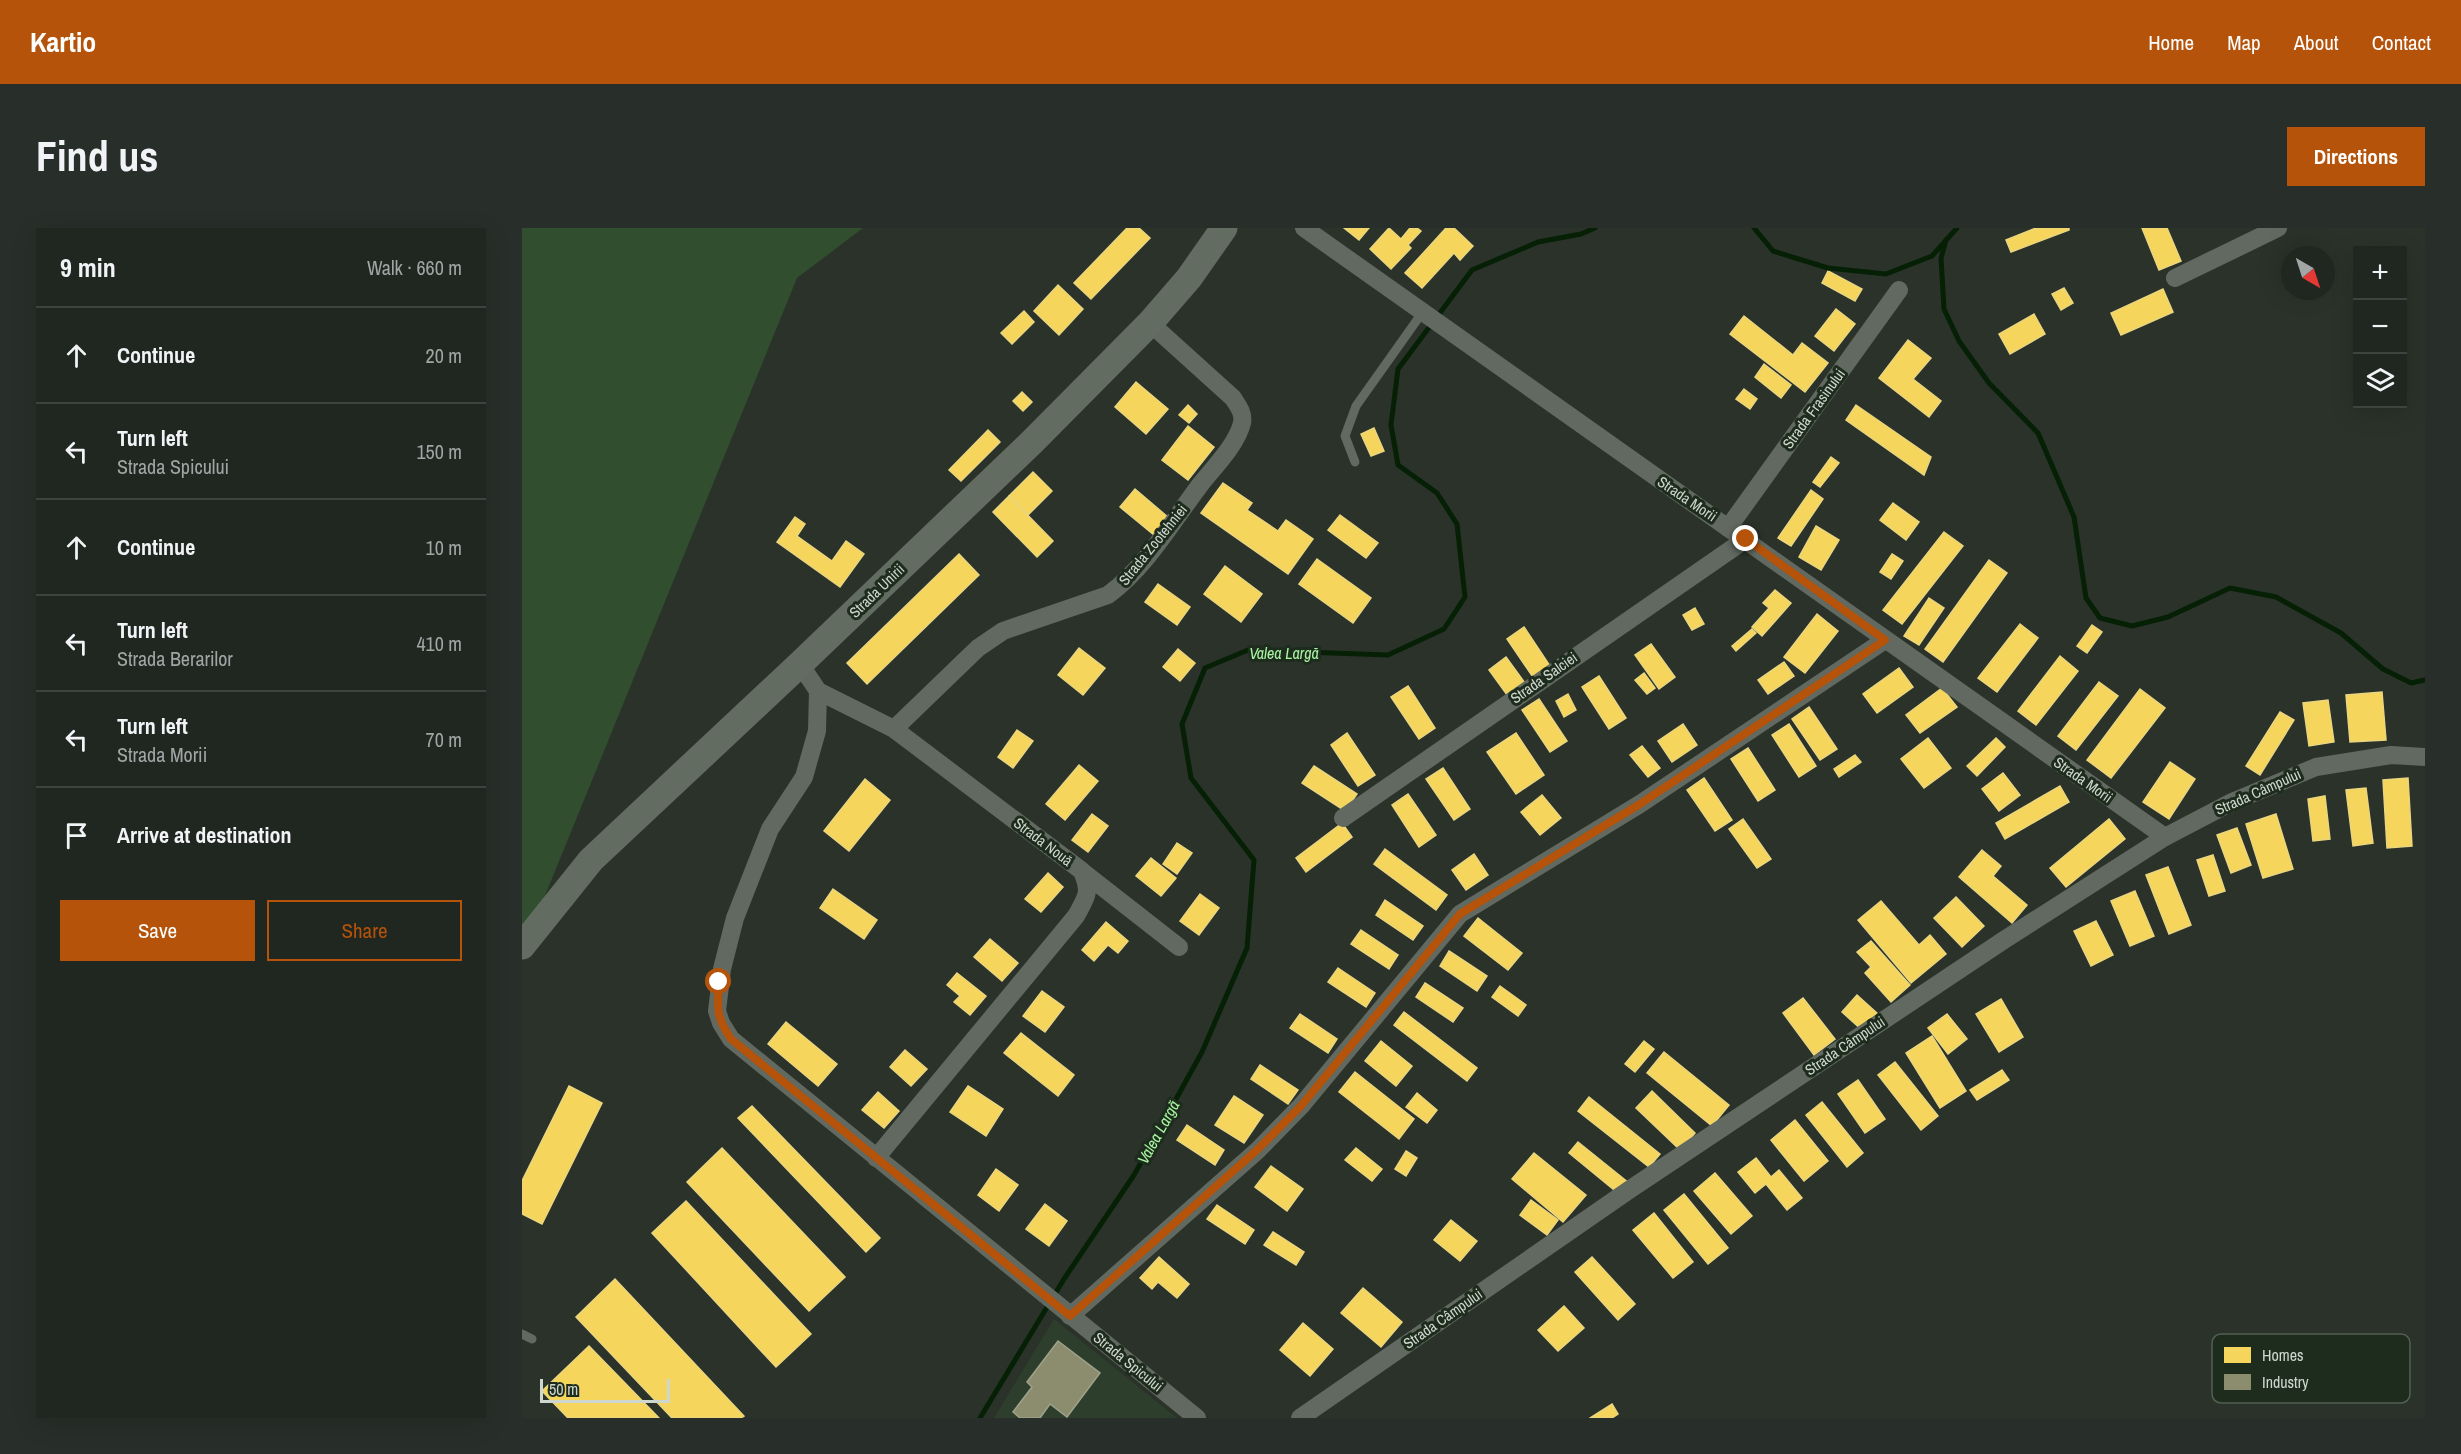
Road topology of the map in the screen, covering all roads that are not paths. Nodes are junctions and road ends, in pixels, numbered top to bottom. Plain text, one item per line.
1 (1224, 228) edge
2 (1304, 228) edge
3 (2278, 228) edge
4 (2175, 278) dead end
5 (1899, 290) dead end
6 (1425, 315) junction
7 (1150, 324) junction
8 (1355, 462) dead end
9 (1728, 528) junction
10 (1746, 539) junction
11 (1885, 640) junction
12 (800, 664) junction
13 (818, 691) junction
14 (894, 729) junction
15 (2425, 757) edge
16 (1343, 818) dead end
17 (2165, 837) junction
18 (1082, 871) junction
19 (522, 946) edge
20 (1179, 947) dead end
21 (876, 1158) junction
22 (1064, 1311) junction
23 (522, 1334) edge
24 (532, 1339) dead end
25 (1197, 1418) edge
26 (1300, 1418) edge

1 - 7 main road, Strada Unirii
2 - 6 street, Strada Morii
3 - 4 street
5 - 9 street, Strada Frasinului
6 - 8 lane
6 - 9 street, Strada Morii
7 - 12 main road, Strada Unirii
7 - 14 street, Strada Zootehniei
9 - 10 street, Strada Morii
10 - 11 street, Strada Morii
10 - 16 street, Strada Salciei
11 - 17 street, Strada Morii
11 - 22 street
12 - 13 street, Strada Nouă
12 - 19 main road, Strada Unirii
13 - 14 street, Strada Nouă
13 - 21 street
14 - 18 street, Strada Nouă
15 - 17 street, Strada Câmpului
17 - 26 street, Strada Câmpului
18 - 20 street
18 - 21 street, Strada Nouă
21 - 22 street, Strada Spicului
22 - 25 street, Strada Spicului
23 - 24 lane

